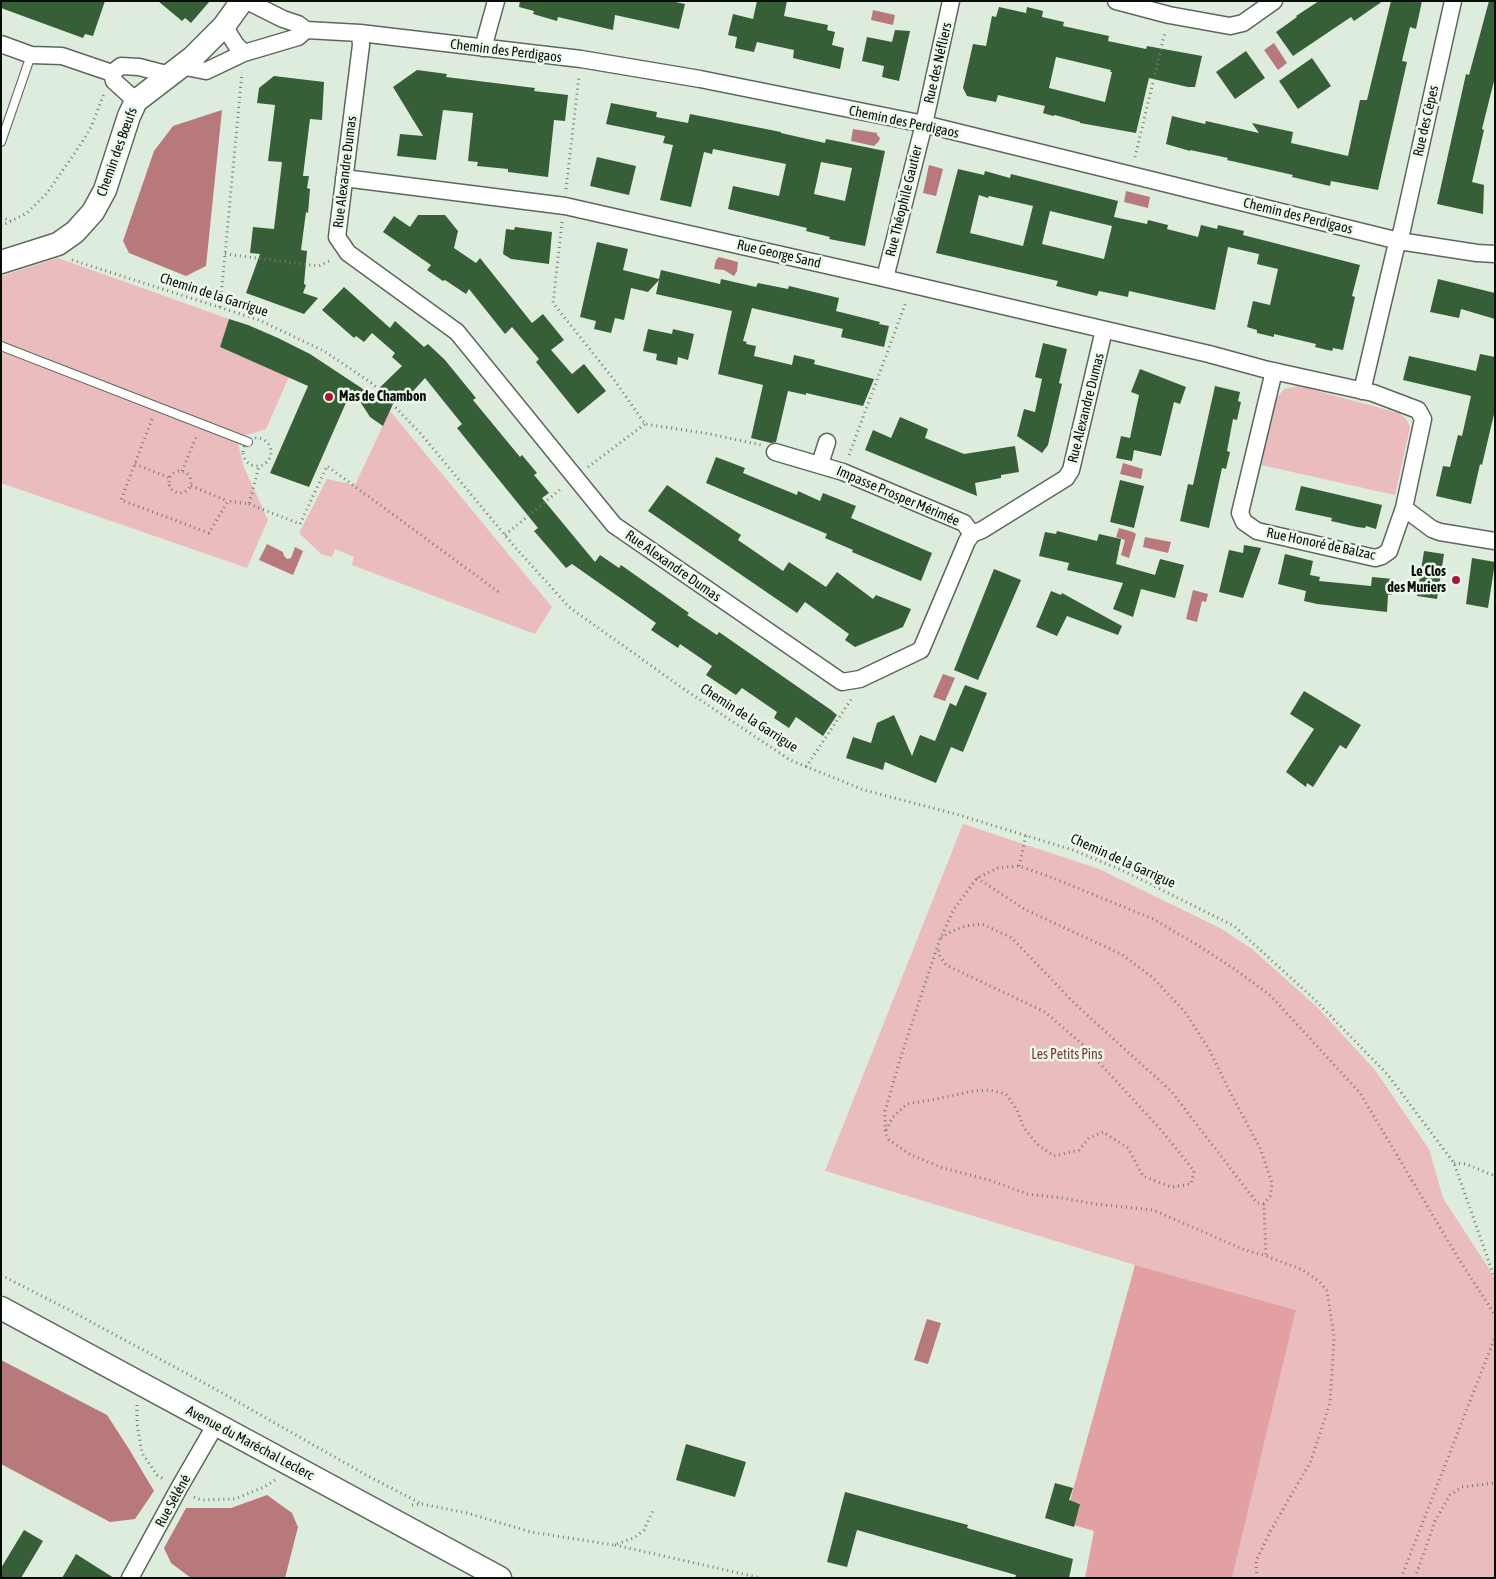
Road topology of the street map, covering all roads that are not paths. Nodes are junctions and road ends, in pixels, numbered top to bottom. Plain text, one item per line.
1 (242, 1) edge
2 (248, 1) edge
3 (496, 1) edge
4 (951, 1) edge
5 (1116, 1) edge
6 (1274, 1) edge
7 (1453, 1) edge
8 (224, 26) junction
9 (306, 30) junction
10 (360, 33) junction
11 (1, 44) edge
12 (483, 48) junction
13 (244, 53) junction
14 (31, 55) junction
15 (175, 71) junction
16 (112, 73) junction
17 (136, 101) junction
18 (924, 124) junction
19 (1, 142) edge
20 (344, 178) junction
21 (1399, 241) junction
22 (1495, 254) edge
23 (1, 262) edge
24 (885, 278) junction
25 (1104, 330) junction
26 (1, 346) edge
27 (1209, 354) joint
28 (1274, 372) junction
29 (1362, 391) junction
30 (248, 442) dead end
31 (827, 442) dead end
32 (775, 452) road end
33 (820, 464) junction
34 (1404, 508) junction
35 (972, 534) junction
36 (1495, 541) edge
37 (1, 1308) edge
38 (216, 1424) junction
39 (130, 1578) edge
40 (500, 1578) edge

1 - 8 main road, Chemin des Bœufs
2 - 9 street, Chemin des Perdigaos
3 - 12 street
4 - 18 street, Rue des Néfliers
5 - 6 street
7 - 21 street, Rue des Cèpes
8 - 13 street
8 - 15 main road, Chemin des Bœufs
9 - 10 street, Chemin des Perdigaos
9 - 13 street
10 - 12 street, Chemin des Perdigaos
10 - 20 street, Rue Alexandre Dumas
11 - 14 street
12 - 18 street, Chemin des Perdigaos
13 - 15 street
14 - 16 street
14 - 19 lane
15 - 16 street
15 - 17 main road, Chemin des Bœufs
16 - 17 street
17 - 23 main road, Chemin des Bœufs
18 - 21 street, Chemin des Perdigaos
18 - 24 street, Rue Théophile Gautier
20 - 24 street, Rue George Sand
20 - 35 street, Rue Alexandre Dumas
21 - 22 street, Chemin des Perdigaos
21 - 29 street
24 - 25 street, Rue George Sand
25 - 27 street, Rue George Sand
25 - 35 street, Rue Alexandre Dumas
26 - 30 lane
27 - 28 street, Rue Honoré de Balzac
28 - 29 street, Rue Honoré de Balzac
28 - 34 street, Rue Honoré de Balzac
29 - 34 street, Rue Honoré de Balzac
31 - 33 street, Impasse Prosper Mérimée
32 - 33 street, Impasse Prosper Mérimée
33 - 35 street, Impasse Prosper Mérimée
34 - 36 street
37 - 38 main road, Avenue du Maréchal Leclerc
38 - 39 street, Rue Séléné
38 - 40 main road, Avenue du Maréchal Leclerc

